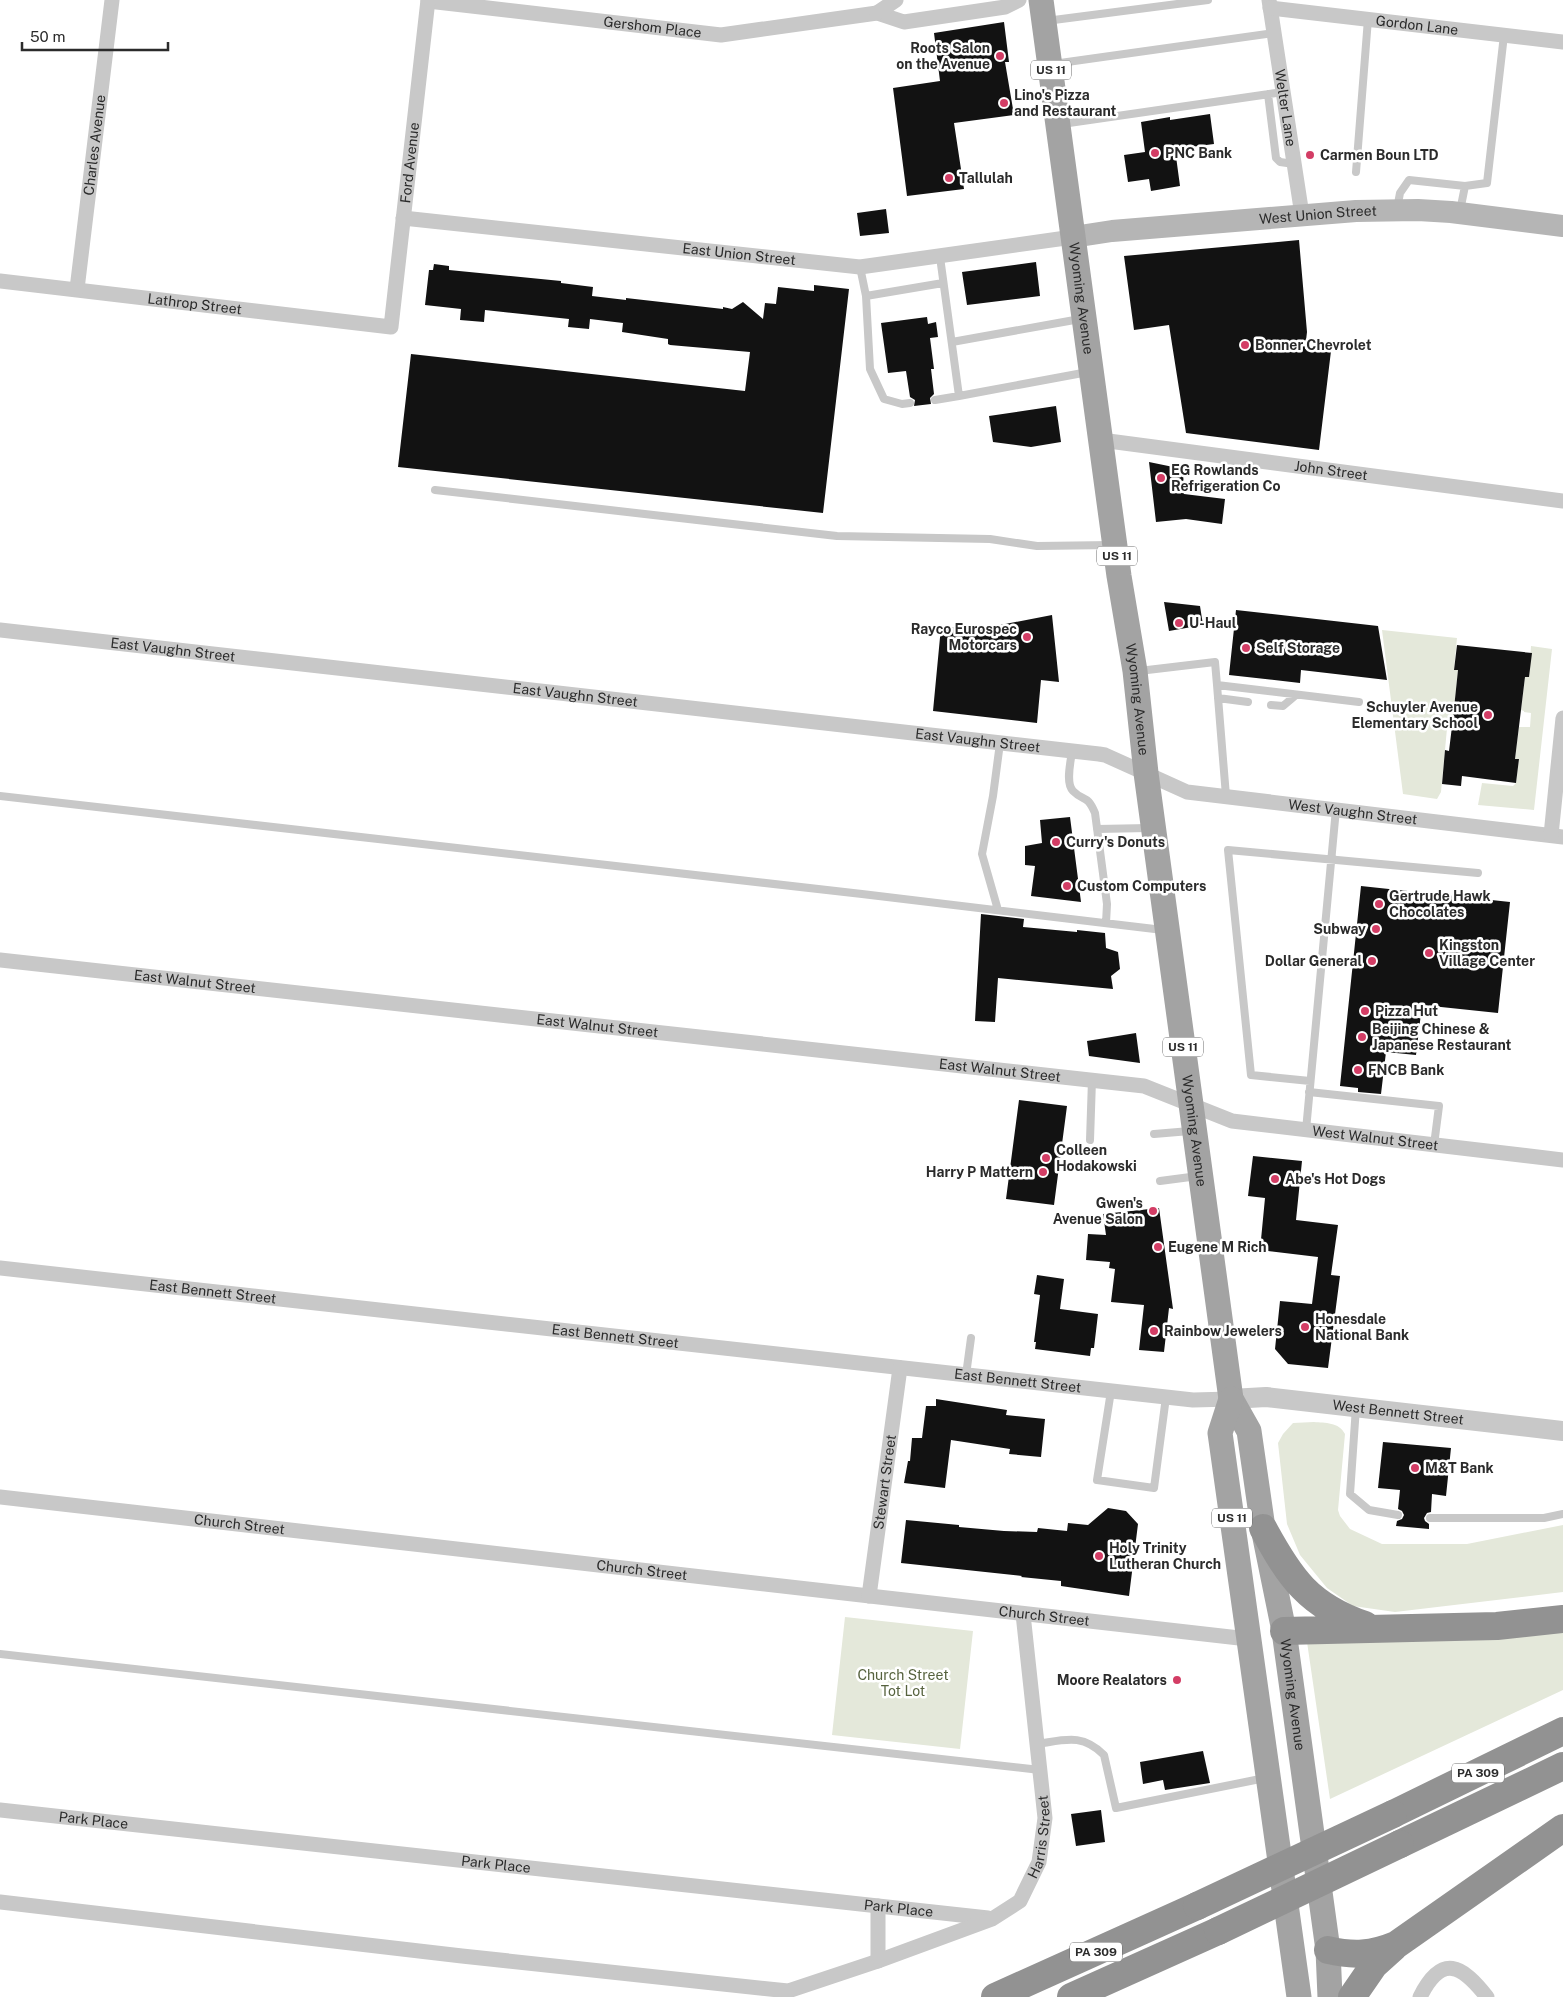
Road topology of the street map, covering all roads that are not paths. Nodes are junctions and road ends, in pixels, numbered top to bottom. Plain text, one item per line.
1 (112, 0) edge
2 (428, 0) edge
3 (896, 0) edge
4 (1019, 0) edge
5 (1208, 0) edge
6 (1269, 4) edge
7 (1043, 10) edge
8 (877, 13) junction
9 (1368, 19) junction
10 (1274, 34) junction
11 (1504, 35) junction
12 (1563, 42) edge
13 (1050, 64) junction
14 (1276, 92) junction
15 (1058, 124) junction
16 (1356, 172) dead end
17 (1465, 186) junction
18 (1397, 210) junction
19 (1460, 213) junction
20 (1302, 215) junction
21 (403, 218) junction
22 (1563, 226) edge
23 (1073, 237) junction
24 (940, 257) junction
25 (860, 267) junction
26 (0, 281) edge
27 (943, 283) junction
28 (77, 289) junction
29 (866, 296) junction
30 (1084, 319) junction
31 (391, 326) joint
32 (952, 342) junction
33 (1091, 371) junction
34 (959, 396) junction
35 (935, 400) dead end
36 (910, 403) dead end
37 (1101, 440) junction
38 (435, 490) dead end
39 (1563, 501) edge
40 (1115, 545) junction
41 (0, 630) edge
42 (1135, 671) junction
43 (1217, 684) junction
44 (1296, 695) junction
45 (1218, 698) junction
46 (1248, 702) dead end
47 (1359, 702) dead end
48 (1271, 705) dead end
49 (1563, 718) edge
50 (1000, 743) junction
51 (1072, 751) junction
52 (1146, 773) junction
53 (0, 796) edge
54 (1226, 796) junction
55 (1336, 809) junction
56 (1153, 828) junction
57 (1097, 830) junction
58 (1557, 836) edge
59 (1332, 860) junction
60 (1478, 873) dead end
61 (998, 910) junction
62 (1106, 923) junction
63 (1167, 931) junction
64 (0, 960) edge
65 (1092, 1080) junction
66 (1310, 1082) junction
67 (1310, 1092) junction
68 (1191, 1104) junction
69 (1195, 1130) junction
70 (1306, 1130) junction
71 (1154, 1134) dead end
72 (1090, 1140) dead end
73 (1434, 1145) junction
74 (1563, 1160) edge
75 (1200, 1176) junction
76 (1160, 1181) dead end
77 (0, 1268) edge
78 (971, 1338) dead end
79 (900, 1368) junction
80 (966, 1375) junction
81 (1111, 1391) junction
82 (1166, 1397) junction
83 (1231, 1399) junction
84 (1356, 1407) junction
85 (1563, 1431) edge
86 (0, 1497) edge
87 (1563, 1514) edge
88 (1398, 1515) dead end
89 (1430, 1518) dead end
90 (1263, 1528) junction
91 (870, 1596) junction
92 (1023, 1614) junction
93 (1563, 1619) edge
94 (1376, 1628) junction
95 (1284, 1631) junction
96 (1248, 1639) junction
97 (0, 1654) edge
98 (1563, 1731) edge
99 (1037, 1744) junction
100 (1563, 1766) edge
101 (1040, 1770) junction
102 (1267, 1778) junction
103 (0, 1810) edge
104 (1563, 1828) edge
105 (0, 1902) edge
106 (878, 1906) junction
107 (992, 1919) junction
108 (1288, 1933) junction
109 (1396, 1945) junction
110 (1328, 1950) junction
111 (878, 1961) junction
112 (995, 1997) edge
113 (1071, 1997) edge
114 (1299, 1997) edge
115 (1330, 1997) edge
116 (1352, 1997) edge
117 (1420, 1997) edge
118 (1488, 1997) edge

1 - 28 street, Charles Avenue
2 - 8 street, Gershom Place
2 - 21 street, Ford Avenue
3 - 8 street, Gershom Place
4 - 8 street, Gershom Place
5 - 7 lane
6 - 9 street, Gordon Lane
6 - 10 street, Welter Lane
7 - 13 main road, Wyoming Avenue / US 11
9 - 11 street, Gordon Lane
9 - 16 lane
10 - 13 lane
10 - 14 street, Welter Lane
11 - 12 street, Gordon Lane
11 - 17 lane
13 - 15 main road, Wyoming Avenue / US 11
14 - 15 lane
14 - 20 street, Welter Lane
15 - 23 main road, Wyoming Avenue / US 11
17 - 18 lane
17 - 19 lane
18 - 19 main road, West Union Street
18 - 20 main road, West Union Street
19 - 22 main road, West Union Street
20 - 23 main road, West Union Street
21 - 25 street, East Union Street
21 - 31 street, Ford Avenue
23 - 24 street, East Union Street
23 - 30 main road, Wyoming Avenue / US 11
24 - 25 street, East Union Street
24 - 27 lane
25 - 29 lane
26 - 28 street, Lathrop Street
27 - 29 lane
27 - 32 lane
28 - 31 street, Lathrop Street
29 - 36 lane
30 - 32 lane
30 - 33 main road, Wyoming Avenue / US 11
32 - 34 lane
33 - 34 lane
33 - 37 main road, Wyoming Avenue / US 11
34 - 35 lane
37 - 39 street, John Street
37 - 40 main road, Wyoming Avenue / US 11
38 - 40 lane
40 - 42 main road, Wyoming Avenue / US 11
41 - 50 street, East Vaughn Street
42 - 43 lane
42 - 52 main road, Wyoming Avenue / US 11
43 - 44 lane
43 - 45 lane
44 - 47 lane
44 - 48 lane
45 - 46 lane
45 - 54 lane
49 - 58 street
50 - 51 street, East Vaughn Street
50 - 61 lane
51 - 52 street, East Vaughn Street
51 - 57 lane
52 - 54 street, West Vaughn Street
52 - 56 main road, Wyoming Avenue / US 11
53 - 61 lane
54 - 55 street, West Vaughn Street
55 - 58 street, West Vaughn Street
55 - 59 lane
56 - 57 lane
56 - 63 main road, Wyoming Avenue / US 11
57 - 62 lane
59 - 60 lane
59 - 66 lane
59 - 66 lane
61 - 62 lane
62 - 63 lane
63 - 68 main road, Wyoming Avenue / US 11
64 - 65 street, East Walnut Street
65 - 68 street, East Walnut Street
65 - 72 lane
66 - 67 lane
67 - 70 lane
67 - 73 lane
68 - 69 main road, Wyoming Avenue / US 11
68 - 70 street, West Walnut Street
69 - 71 lane
69 - 75 main road, Wyoming Avenue / US 11
70 - 73 street, West Walnut Street
73 - 74 street, West Walnut Street
75 - 76 lane
75 - 83 main road, Wyoming Avenue / US 11
77 - 79 street, East Bennett Street
78 - 80 lane
79 - 80 street, East Bennett Street
79 - 91 street, Stewart Street
80 - 81 street, East Bennett Street
81 - 82 street, East Bennett Street
81 - 82 lane
82 - 83 street, East Bennett Street
83 - 84 street, West Bennett Street
83 - 90 main road, Wyoming Avenue / US 11
83 - 96 main road, Wyoming Avenue / US 11
84 - 85 street, West Bennett Street
84 - 88 lane
86 - 91 street, Church Street
87 - 89 lane
90 - 94 highway
90 - 95 main road, Wyoming Avenue / US 11
91 - 92 street, Church Street
92 - 96 street, Church Street
92 - 99 street, Harris Street
93 - 94 highway
94 - 95 highway
95 - 96 main road, Church Street
95 - 110 main road, Wyoming Avenue / US 11
96 - 102 main road, Wyoming Avenue / US 11
97 - 101 lane
98 - 112 highway, PA 309, bridge
99 - 101 street, Harris Street
99 - 102 lane
100 - 113 highway, PA 309, bridge
101 - 107 street, Harris Street
102 - 108 main road, Wyoming Avenue / US 11
103 - 106 street, Park Place
104 - 109 highway
105 - 111 street, Harris Street
106 - 107 street, Park Place
106 - 111 street
107 - 111 street, Harris Street
108 - 110 main road
108 - 114 main road, Wyoming Avenue / US 11
109 - 110 highway
109 - 116 highway
110 - 115 main road, Wyoming Avenue / US 11
117 - 118 street

